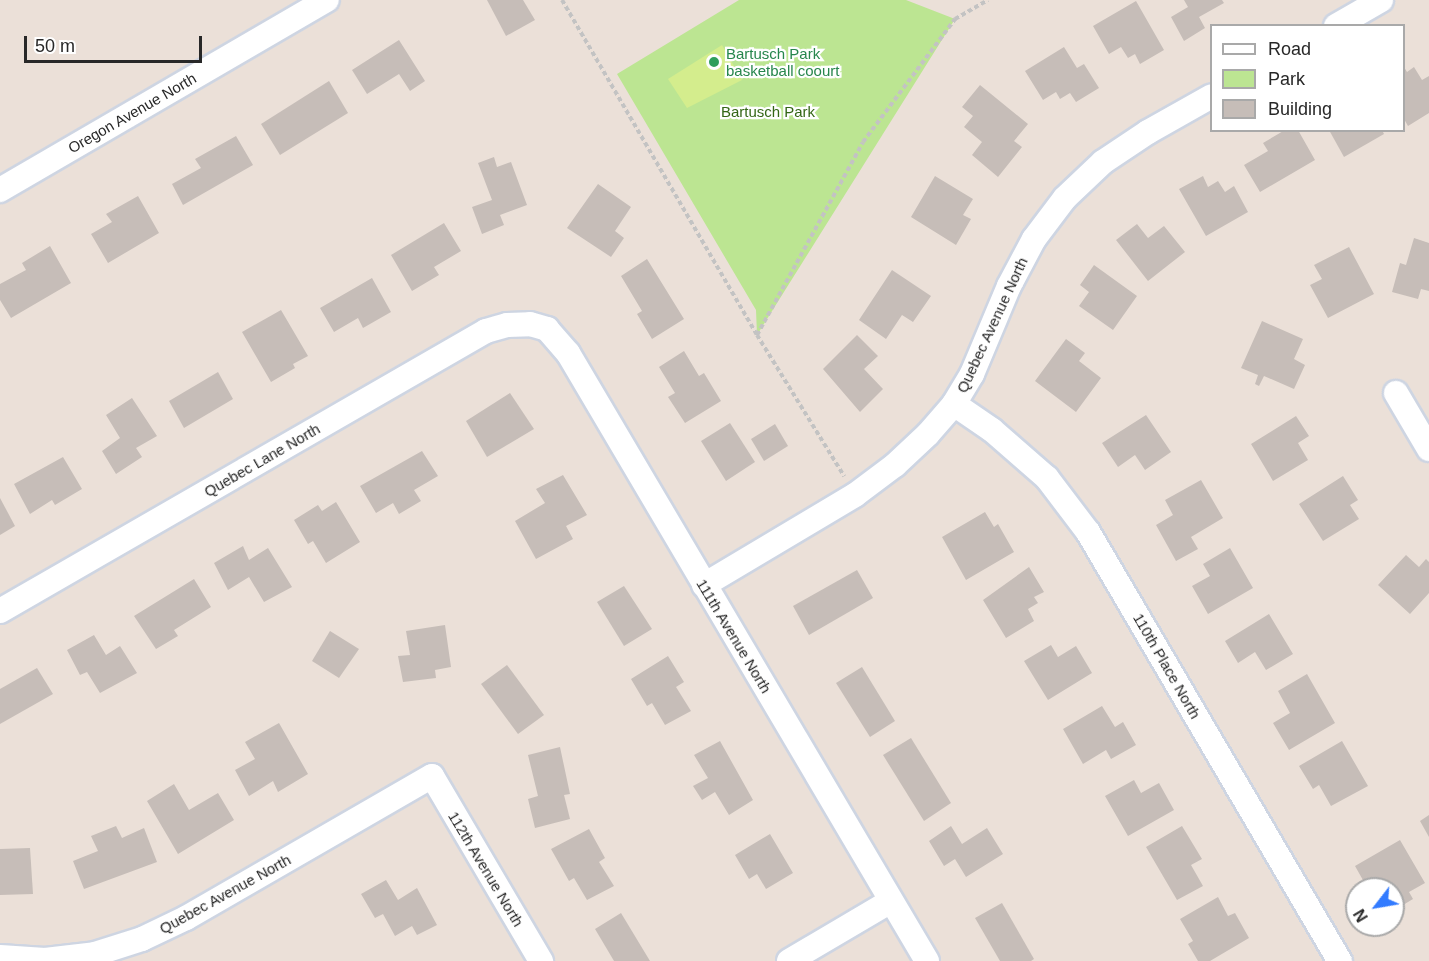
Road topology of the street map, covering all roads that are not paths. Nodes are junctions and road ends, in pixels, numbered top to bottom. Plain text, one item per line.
1 (1381, 0) edge
2 (323, 1) edge
3 (1339, 24) edge
4 (1210, 97) edge
5 (2, 183) edge
6 (530, 324) joint
7 (1396, 393) dead end
8 (954, 404) junction
9 (1429, 449) edge
10 (704, 585) junction
11 (0, 611) edge
12 (432, 776) joint
13 (891, 901) junction
14 (0, 957) edge
15 (541, 961) edge
16 (789, 961) edge
17 (927, 961) edge
18 (1340, 961) edge

1 - 3 street
2 - 5 street, Oregon Avenue North
4 - 8 street, Quebec Avenue North
6 - 10 street, 111th Avenue North
6 - 11 street, Quebec Lane North
7 - 9 street
8 - 10 street, Quebec Avenue North
8 - 18 street, 110th Place North
10 - 13 street, 111th Avenue North
12 - 14 street, Quebec Avenue North
12 - 15 street, 112th Avenue North
13 - 16 street
13 - 17 street, 111th Avenue North

